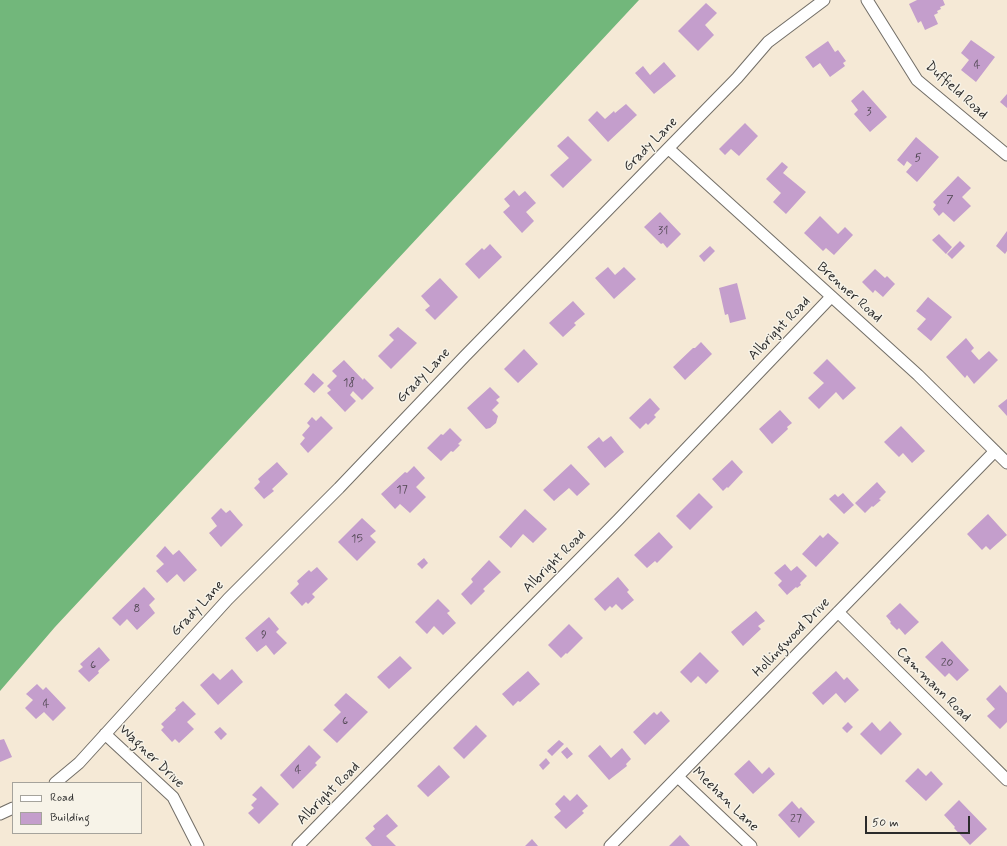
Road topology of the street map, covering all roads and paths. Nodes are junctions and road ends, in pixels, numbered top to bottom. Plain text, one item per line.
1 (824, 0) edge
2 (867, 0) edge
3 (669, 149) junction
4 (1007, 156) edge
5 (831, 297) junction
6 (995, 451) junction
7 (1007, 463) edge
8 (838, 612) junction
9 (105, 734) junction
10 (678, 776) junction
11 (1007, 780) edge
12 (56, 782) edge
13 (12, 808) edge
14 (0, 814) edge
15 (198, 846) edge
16 (298, 846) edge
17 (610, 846) edge
18 (751, 846) edge

1 - 3 street, Grady Lane
2 - 4 street, Duffield Road
3 - 5 street, Brenner Road
3 - 9 street, Grady Lane
5 - 6 street, Brenner Road
5 - 16 street, Albright Road
6 - 7 street, Brenner Road
6 - 8 street, Hollingwood Drive
8 - 10 street, Hollingwood Drive
8 - 11 street, Cammann Road
9 - 12 street, Grady Lane
9 - 15 street, Wagner Drive
10 - 17 street, Hollingwood Drive
10 - 18 street, Meehan Lane
13 - 14 street

